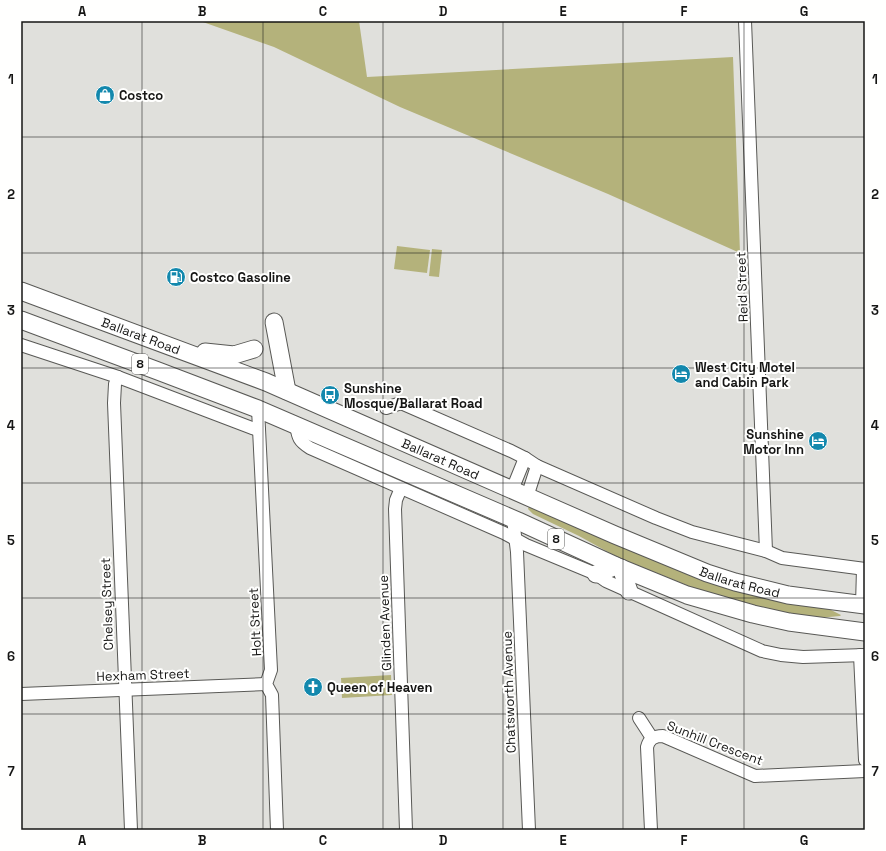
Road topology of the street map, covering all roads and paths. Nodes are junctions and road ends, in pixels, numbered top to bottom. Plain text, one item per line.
1 (745, 21) edge
2 (21, 291) edge
3 (21, 320) edge
4 (274, 322) dead end
5 (21, 345) edge
6 (167, 345) junction
7 (254, 349) dead end
8 (118, 377) junction
9 (287, 391) junction
10 (386, 408) dead end
11 (258, 409) junction
12 (296, 425) junction
13 (259, 430) junction
14 (525, 458) junction
15 (537, 466) junction
16 (401, 488) junction
17 (512, 490) junction
18 (527, 497) junction
19 (518, 521) junction
20 (518, 545) junction
21 (766, 551) junction
22 (619, 567) junction
23 (864, 569) edge
24 (596, 574) junction
25 (629, 591) junction
26 (863, 605) edge
27 (863, 632) edge
28 (862, 655) edge
29 (266, 684) junction
30 (124, 689) junction
31 (21, 694) edge
32 (639, 718) dead end
33 (652, 738) junction
34 (865, 760) edge
35 (865, 771) edge
36 (131, 830) edge
37 (277, 830) edge
38 (406, 830) edge
39 (529, 830) edge
40 (651, 830) edge

1 - 21 street, Reid Street
2 - 6 highway, Ballarat Road / 8
3 - 11 highway, Ballarat Road / 8
4 - 9 highway
5 - 8 street
6 - 7 highway
6 - 9 highway, Ballarat Road / 8
8 - 13 street
8 - 30 street, Chelsey Street
9 - 17 highway, Ballarat Road / 8
10 - 14 street
11 - 12 highway, Ballarat Road / 8
11 - 13 street, Holt Street
12 - 16 street
12 - 19 highway, Ballarat Road / 8
13 - 29 street, Holt Street
14 - 15 street
14 - 17 street
15 - 18 street
15 - 21 street
16 - 20 street
16 - 38 street, Glinden Avenue
17 - 18 highway, Ballarat Road / 8
17 - 19 highway
18 - 19 highway
18 - 26 highway, Ballarat Road / 8
19 - 20 street, Chatsworth Avenue
19 - 22 highway, Ballarat Road / 8
20 - 24 street
20 - 39 street, Chatsworth Avenue
21 - 23 street
22 - 24 highway
22 - 25 highway
22 - 27 highway, Ballarat Road / 8
23 - 26 street
24 - 25 street
25 - 28 street
26 - 27 highway
28 - 34 street
29 - 30 street, Hexham Street
29 - 37 street
30 - 31 street, Hexham Street
30 - 36 street, Chelsey Street
32 - 33 street, Sunhill Crescent
33 - 35 street, Sunhill Crescent
33 - 40 street, Sunhill Crescent

